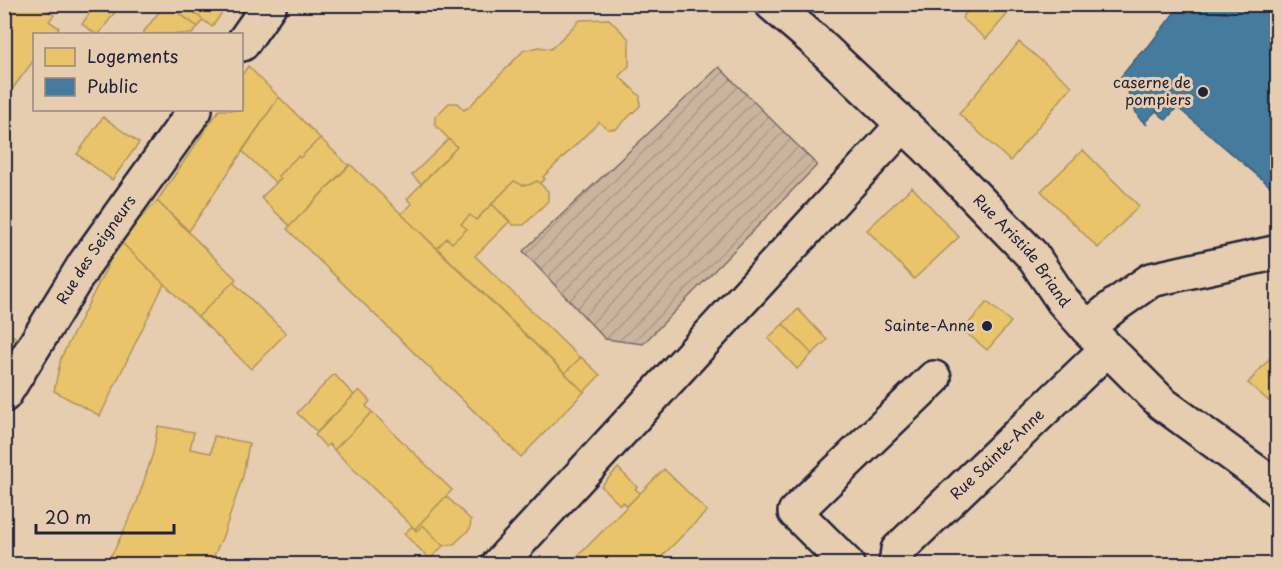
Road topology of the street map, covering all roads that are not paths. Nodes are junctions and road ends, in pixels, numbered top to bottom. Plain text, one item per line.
1 (270, 4) edge
2 (772, 4) edge
3 (243, 43) edge
4 (194, 111) edge
5 (903, 125) junction
6 (1278, 252) edge
7 (1097, 339) junction
8 (934, 378) dead end
9 (4, 395) edge
10 (1278, 490) edge
11 (499, 564) edge
12 (847, 564) edge
13 (896, 564) edge

1 - 3 street
2 - 5 street, Rue Aristide Briand
4 - 9 street, Rue des Seigneurs
5 - 7 street, Rue Aristide Briand
5 - 11 street
6 - 7 street, Rue Sainte-Anne
7 - 10 street, Rue Aristide Briand
7 - 13 street, Rue Sainte-Anne
8 - 12 street

